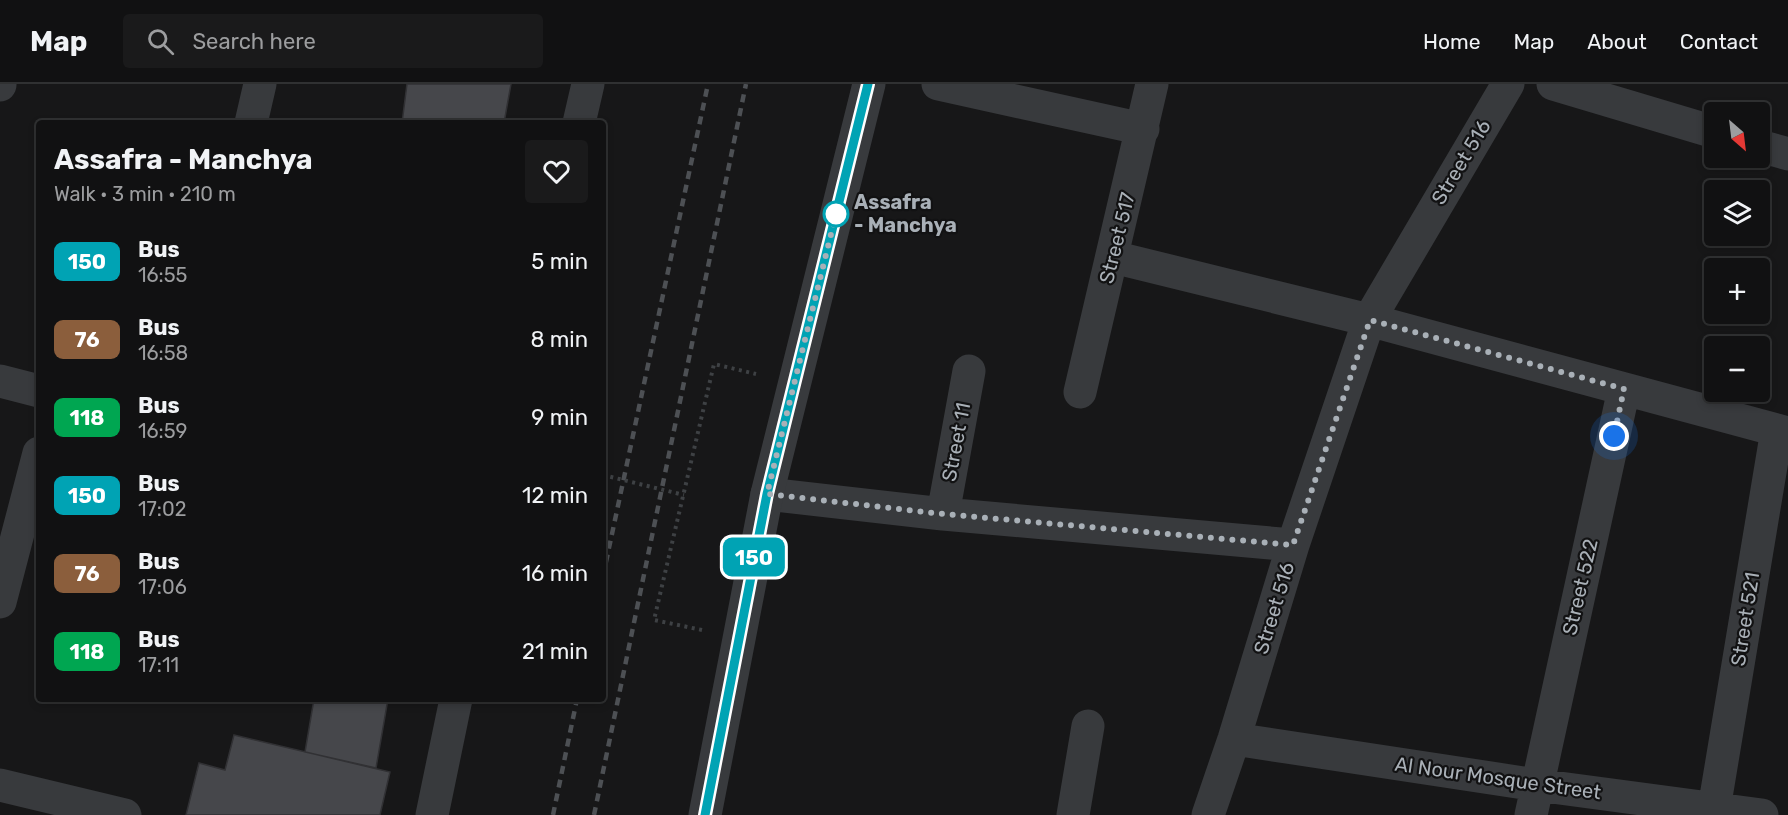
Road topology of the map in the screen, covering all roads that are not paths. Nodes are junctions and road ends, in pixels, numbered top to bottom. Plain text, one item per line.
1 (260, 84) edge
2 (588, 84) edge
3 (868, 84) edge
4 (938, 84) edge
5 (1152, 84) edge
6 (1508, 84) edge
7 (1553, 84) edge
8 (252, 120) edge
9 (580, 120) edge
10 (1143, 129) junction
11 (1704, 129) edge
12 (1770, 149) edge
13 (1788, 154) edge
14 (1113, 257) junction
15 (1370, 320) junction
16 (969, 371) dead end
17 (0, 381) edge
18 (1624, 389) junction
19 (36, 390) edge
20 (1080, 392) dead end
21 (1782, 432) edge
22 (36, 464) edge
23 (767, 494) junction
24 (943, 514) junction
25 (1293, 545) junction
26 (0, 602) edge
27 (455, 702) edge
28 (1088, 726) dead end
29 (1234, 739) junction
30 (0, 785) edge
31 (1534, 800) edge
32 (1713, 812) edge
33 (125, 815) edge
34 (432, 815) edge
35 (705, 815) edge
36 (1073, 815) edge
37 (1208, 815) edge
38 (1762, 815) edge

1 - 8 street
2 - 9 street
3 - 23 street
4 - 10 street
5 - 10 street, Street 517
6 - 15 street, Street 516
7 - 11 street
10 - 14 street, Street 517
12 - 13 street
14 - 15 street
14 - 20 street, Street 517
15 - 18 street
15 - 25 street, Street 516
16 - 24 street, Street 11
17 - 19 street
18 - 21 street
18 - 31 street, Street 522
21 - 32 street, Street 521
22 - 26 street
23 - 24 street
23 - 35 street
24 - 25 street
25 - 29 street, Street 516
27 - 34 street
28 - 36 street
29 - 31 street, Al Nour Mosque Street
29 - 37 street, Street 516
30 - 33 street
31 - 32 street, Al Nour Mosque Street
32 - 38 street, Al Nour Mosque Street

